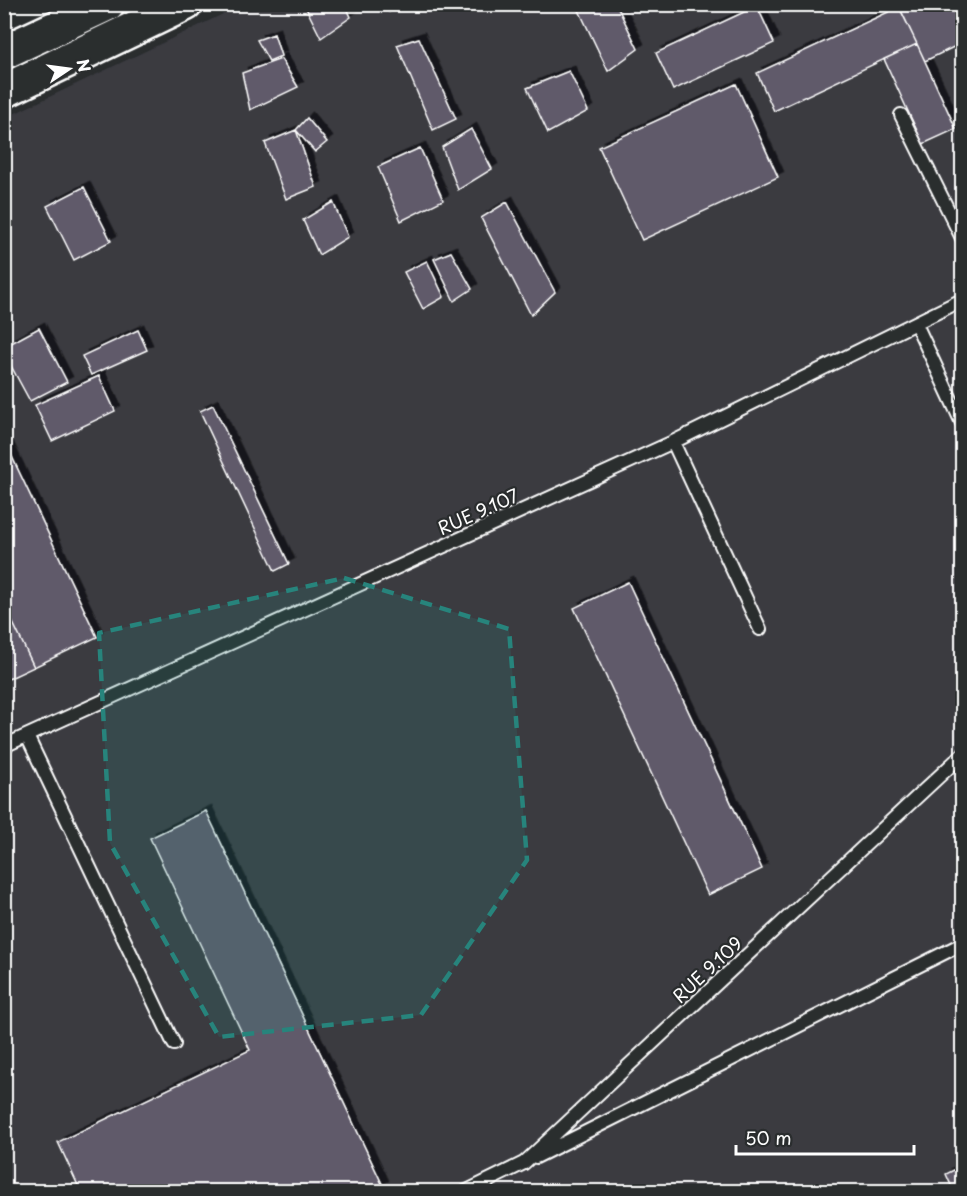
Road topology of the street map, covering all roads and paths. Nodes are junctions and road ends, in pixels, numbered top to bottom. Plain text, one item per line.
1 (106, 4) edge
2 (185, 4) edge
3 (4, 52) edge
4 (4, 91) edge
5 (901, 115) dead end
6 (963, 238) edge
7 (963, 300) edge
8 (916, 324) junction
9 (963, 423) edge
10 (674, 442) junction
11 (760, 629) dead end
12 (27, 736) junction
13 (4, 746) edge
14 (963, 755) edge
15 (963, 944) edge
16 (174, 1044) dead end
17 (524, 1163) junction
18 (465, 1191) edge

1 - 3 main road
2 - 4 main road
5 - 6 lane
7 - 8 lane, RUE 9.107
8 - 9 lane
8 - 10 lane, RUE 9.107
10 - 11 lane
10 - 12 lane, RUE 9.107
12 - 13 lane, RUE 9.107
12 - 16 lane
14 - 17 lane, RUE 9.109
15 - 17 lane
17 - 18 lane, RUE 9.109

